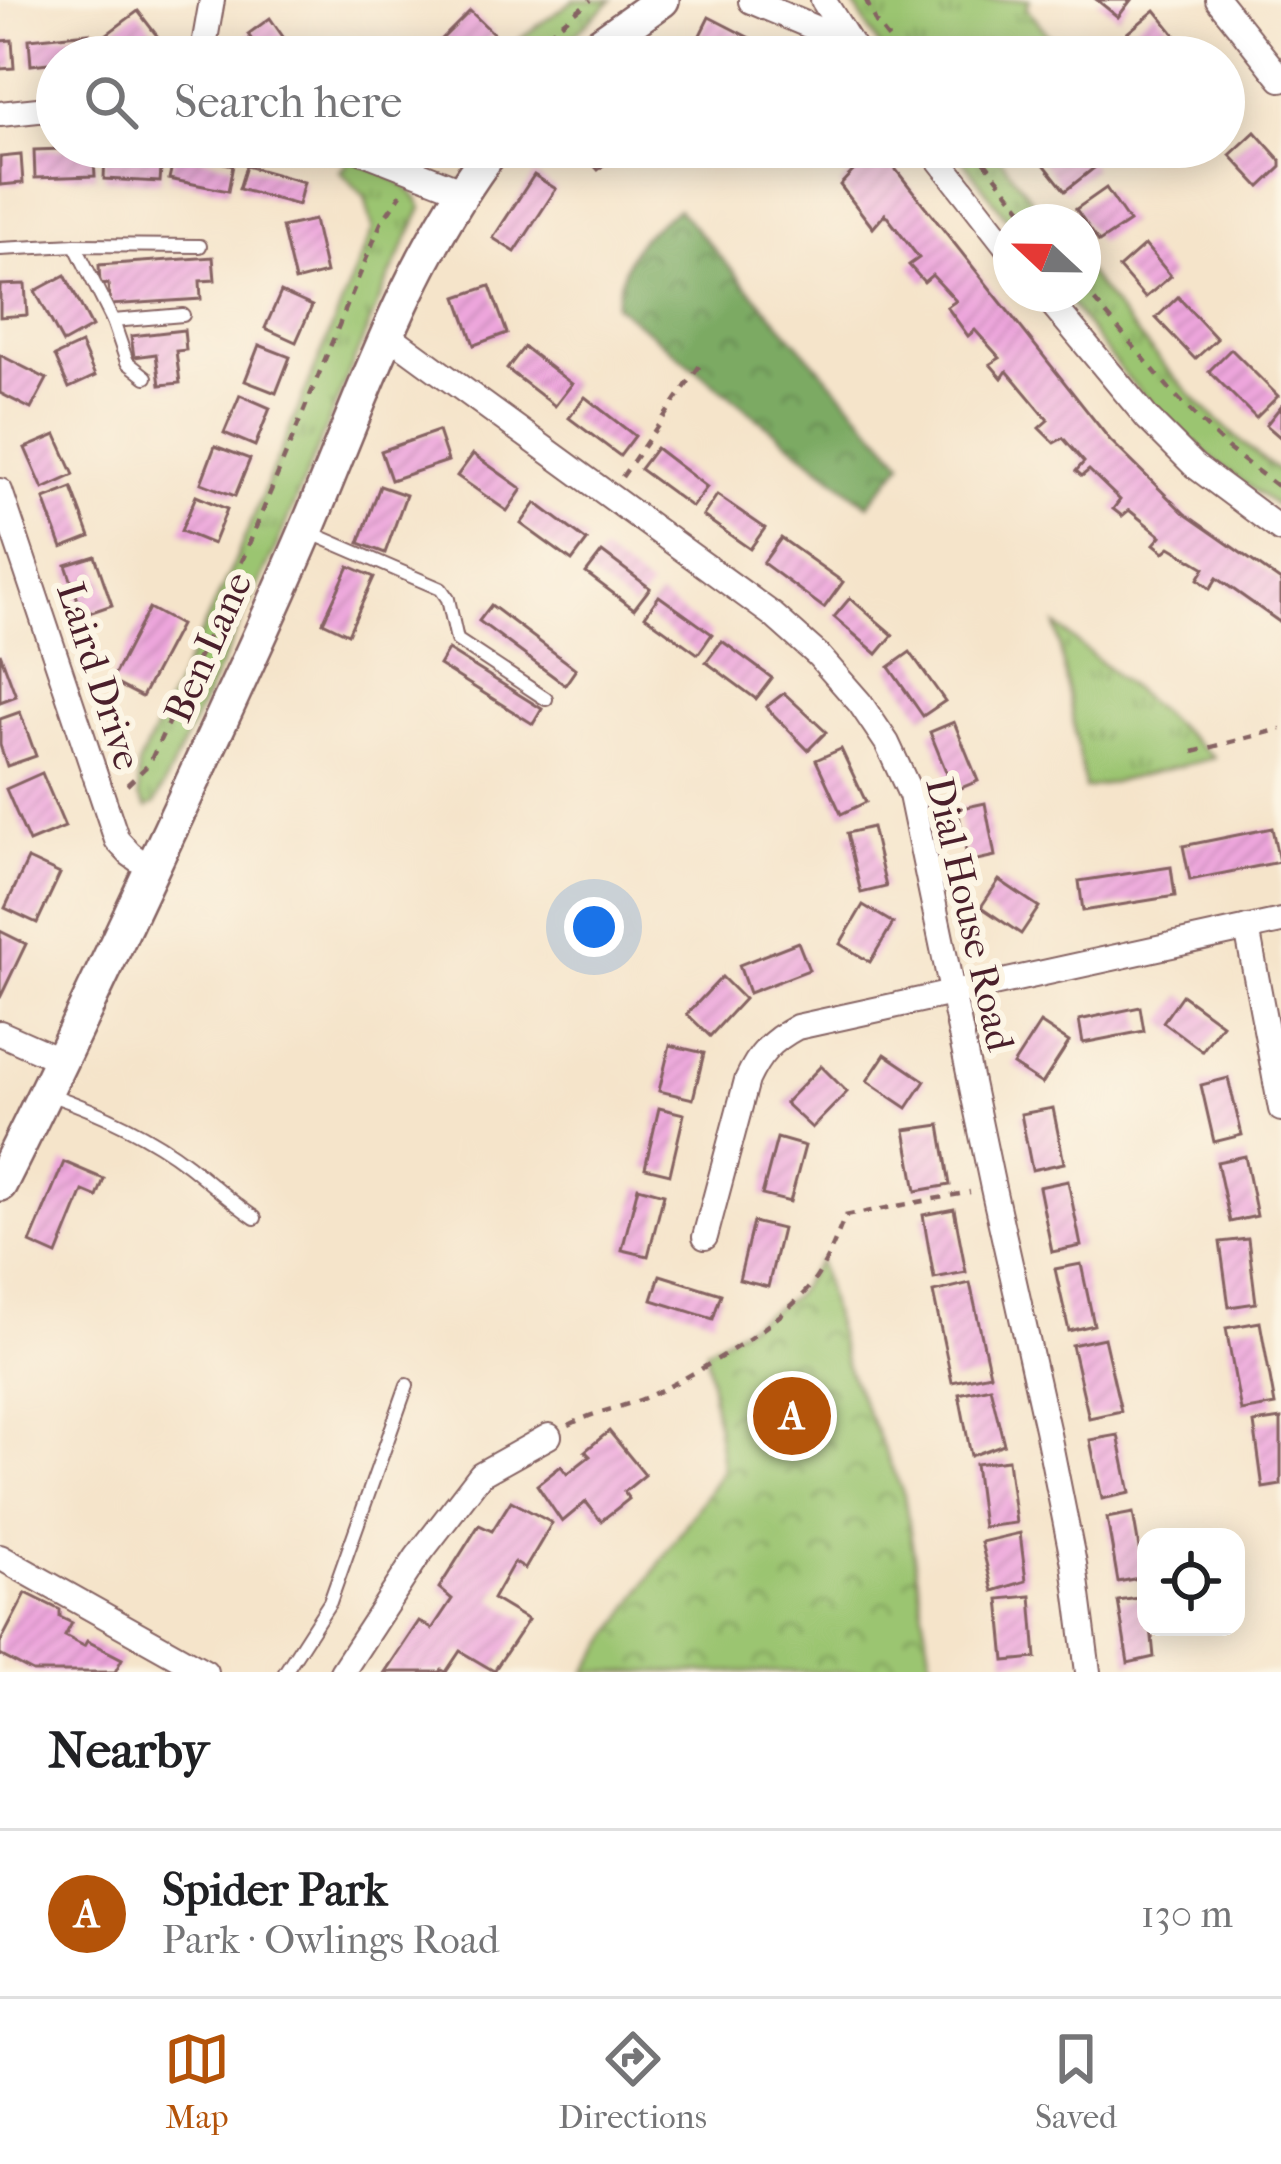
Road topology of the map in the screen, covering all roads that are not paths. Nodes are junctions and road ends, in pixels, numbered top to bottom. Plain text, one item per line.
1 (212, 0) edge
2 (662, 0) edge
3 (823, 0) edge
4 (1218, 0) edge
5 (751, 2) edge
6 (206, 36) edge
7 (611, 36) edge
8 (824, 36) edge
9 (845, 36) edge
10 (1281, 79) edge
11 (36, 110) edge
12 (0, 114) edge
13 (406, 168) edge
14 (478, 168) edge
15 (945, 168) edge
16 (461, 190) junction
17 (993, 229) edge
18 (75, 245) junction
19 (200, 246) dead end
20 (0, 249) edge
21 (1059, 312) edge
22 (183, 315) dead end
23 (113, 321) junction
24 (386, 333) junction
25 (146, 376) dead end
26 (0, 491) edge
27 (1281, 530) edge
28 (306, 531) junction
29 (546, 699) dead end
30 (152, 869) junction
31 (1281, 921) edge
32 (1247, 928) junction
33 (954, 991) junction
34 (0, 1033) edge
35 (61, 1060) junction
36 (46, 1093) junction
37 (1281, 1109) edge
38 (0, 1184) edge
39 (255, 1218) dead end
40 (705, 1237) dead end
41 (407, 1385) dead end
42 (549, 1436) road end
43 (0, 1557) edge
44 (192, 1668) edge
45 (285, 1672) edge
46 (342, 1672) edge
47 (1088, 1672) edge

1 - 6 street
2 - 7 street
3 - 9 street
4 - 10 street
5 - 8 street
11 - 12 street
13 - 16 street
14 - 16 street, Ben Lane
15 - 17 street
16 - 24 street, Ben Lane
18 - 19 lane
18 - 20 lane
18 - 23 lane
21 - 27 street
22 - 23 lane
23 - 25 lane
24 - 28 street, Ben Lane
24 - 33 street, Dial House Road
26 - 30 street, Laird Drive
28 - 29 lane
28 - 30 street, Ben Lane
30 - 35 street, Ben Lane
31 - 32 street
32 - 33 street
32 - 37 street
33 - 40 street
33 - 47 street, Dial House Road
34 - 35 street
35 - 36 street, Ben Lane
36 - 38 street, Ben Lane
36 - 39 lane
41 - 45 lane
42 - 46 street
43 - 44 street

